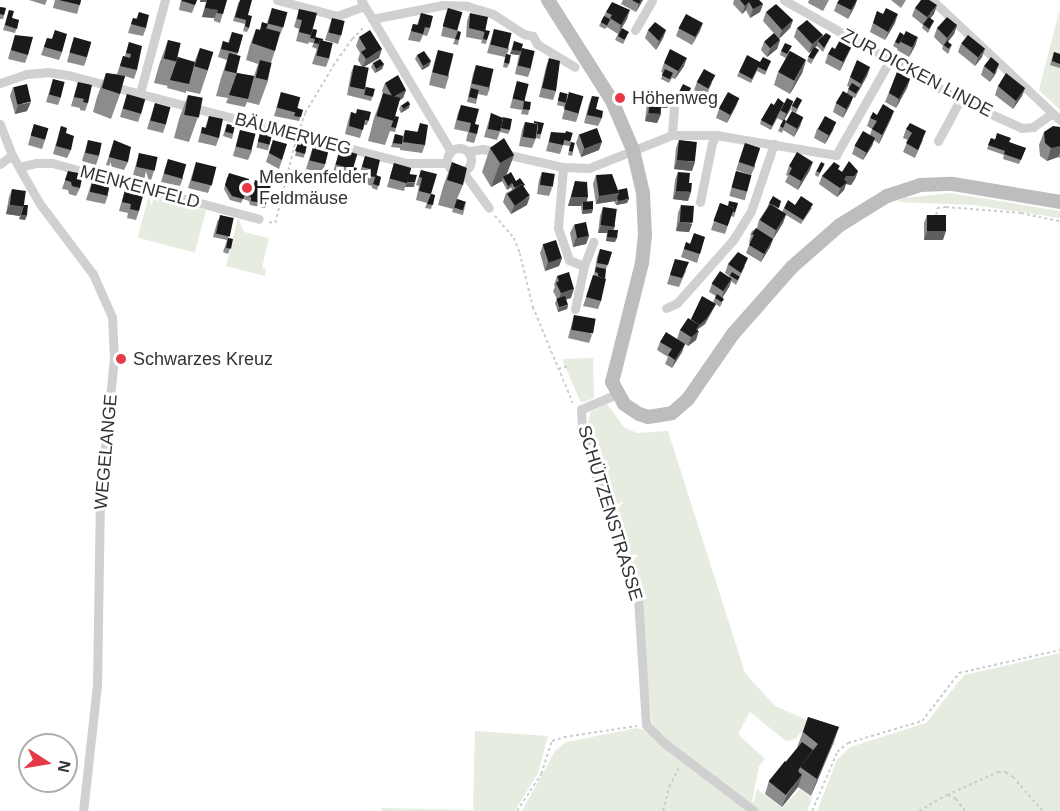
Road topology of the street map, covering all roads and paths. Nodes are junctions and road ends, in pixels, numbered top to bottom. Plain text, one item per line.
1 (165, 0) edge
2 (277, 0) edge
3 (548, 0) edge
4 (652, 0) edge
5 (784, 0) edge
6 (932, 0) edge
7 (362, 3) edge
8 (372, 19) junction
9 (635, 30) dead end
10 (890, 60) junction
11 (575, 67) dead end
12 (0, 83) edge
13 (140, 93) junction
14 (960, 100) junction
15 (675, 104) dead end
16 (1052, 113) junction
17 (1060, 120) edge
18 (0, 124) edge
19 (297, 135) junction
20 (672, 135) junction
21 (716, 135) junction
22 (938, 141) dead end
23 (774, 144) junction
24 (450, 150) junction
25 (633, 150) junction
26 (469, 152) junction
27 (12, 155) junction
28 (446, 163) junction
29 (0, 164) edge
30 (19, 167) junction
31 (563, 167) junction
32 (463, 172) junction
33 (700, 202) dead end
34 (1060, 202) edge
35 (489, 208) joint
36 (259, 219) joint
37 (936, 220) edge
38 (1060, 220) edge
39 (593, 242) dead end
40 (584, 266) junction
41 (666, 308) dead end
42 (575, 309) dead end
43 (568, 366) dead end
44 (558, 369) junction
45 (617, 394) junction
46 (581, 410) junction
47 (1060, 650) edge
48 (646, 725) junction
49 (688, 760) junction
50 (947, 795) junction
51 (83, 811) edge
52 (517, 811) edge
53 (663, 811) edge
54 (754, 811) edge
55 (812, 811) edge
56 (920, 811) edge
57 (964, 811) edge
58 (1043, 811) edge

1 - 13 street
2 - 7 street
3 - 25 main road
4 - 9 street
5 - 10 street, ZUR DICKEN LINDE
6 - 16 street
7 - 8 street
8 - 11 street
8 - 19 path
8 - 24 street
10 - 14 street, ZUR DICKEN LINDE
10 - 23 street
12 - 13 street, BÄUMERWEG
13 - 19 street, BÄUMERWEG
14 - 16 street, ZUR DICKEN LINDE
14 - 22 street
15 - 20 street
16 - 17 street
18 - 27 street, WEGELANGE
19 - 28 street, BÄUMERWEG
19 - 36 path
20 - 21 street
20 - 25 street
21 - 23 street
21 - 33 street
23 - 41 street
24 - 26 street
24 - 28 street
25 - 31 street
25 - 45 main road
26 - 31 street
26 - 32 street
27 - 29 street
27 - 30 street, WEGELANGE
28 - 32 street
30 - 36 street, MENKENFELD
30 - 51 street, WEGELANGE
31 - 40 street
32 - 35 street
34 - 45 main road
35 - 44 path, SCHÜTZENSTRASSE
37 - 38 path
39 - 40 street
40 - 42 street
43 - 44 path
44 - 46 path, SCHÜTZENSTRASSE
45 - 46 street, SCHÜTZENSTRASSE
46 - 48 street, SCHÜTZENSTRASSE
47 - 55 path
48 - 49 street
48 - 52 path
49 - 53 path
49 - 54 street
50 - 56 path
50 - 57 path
50 - 58 path

